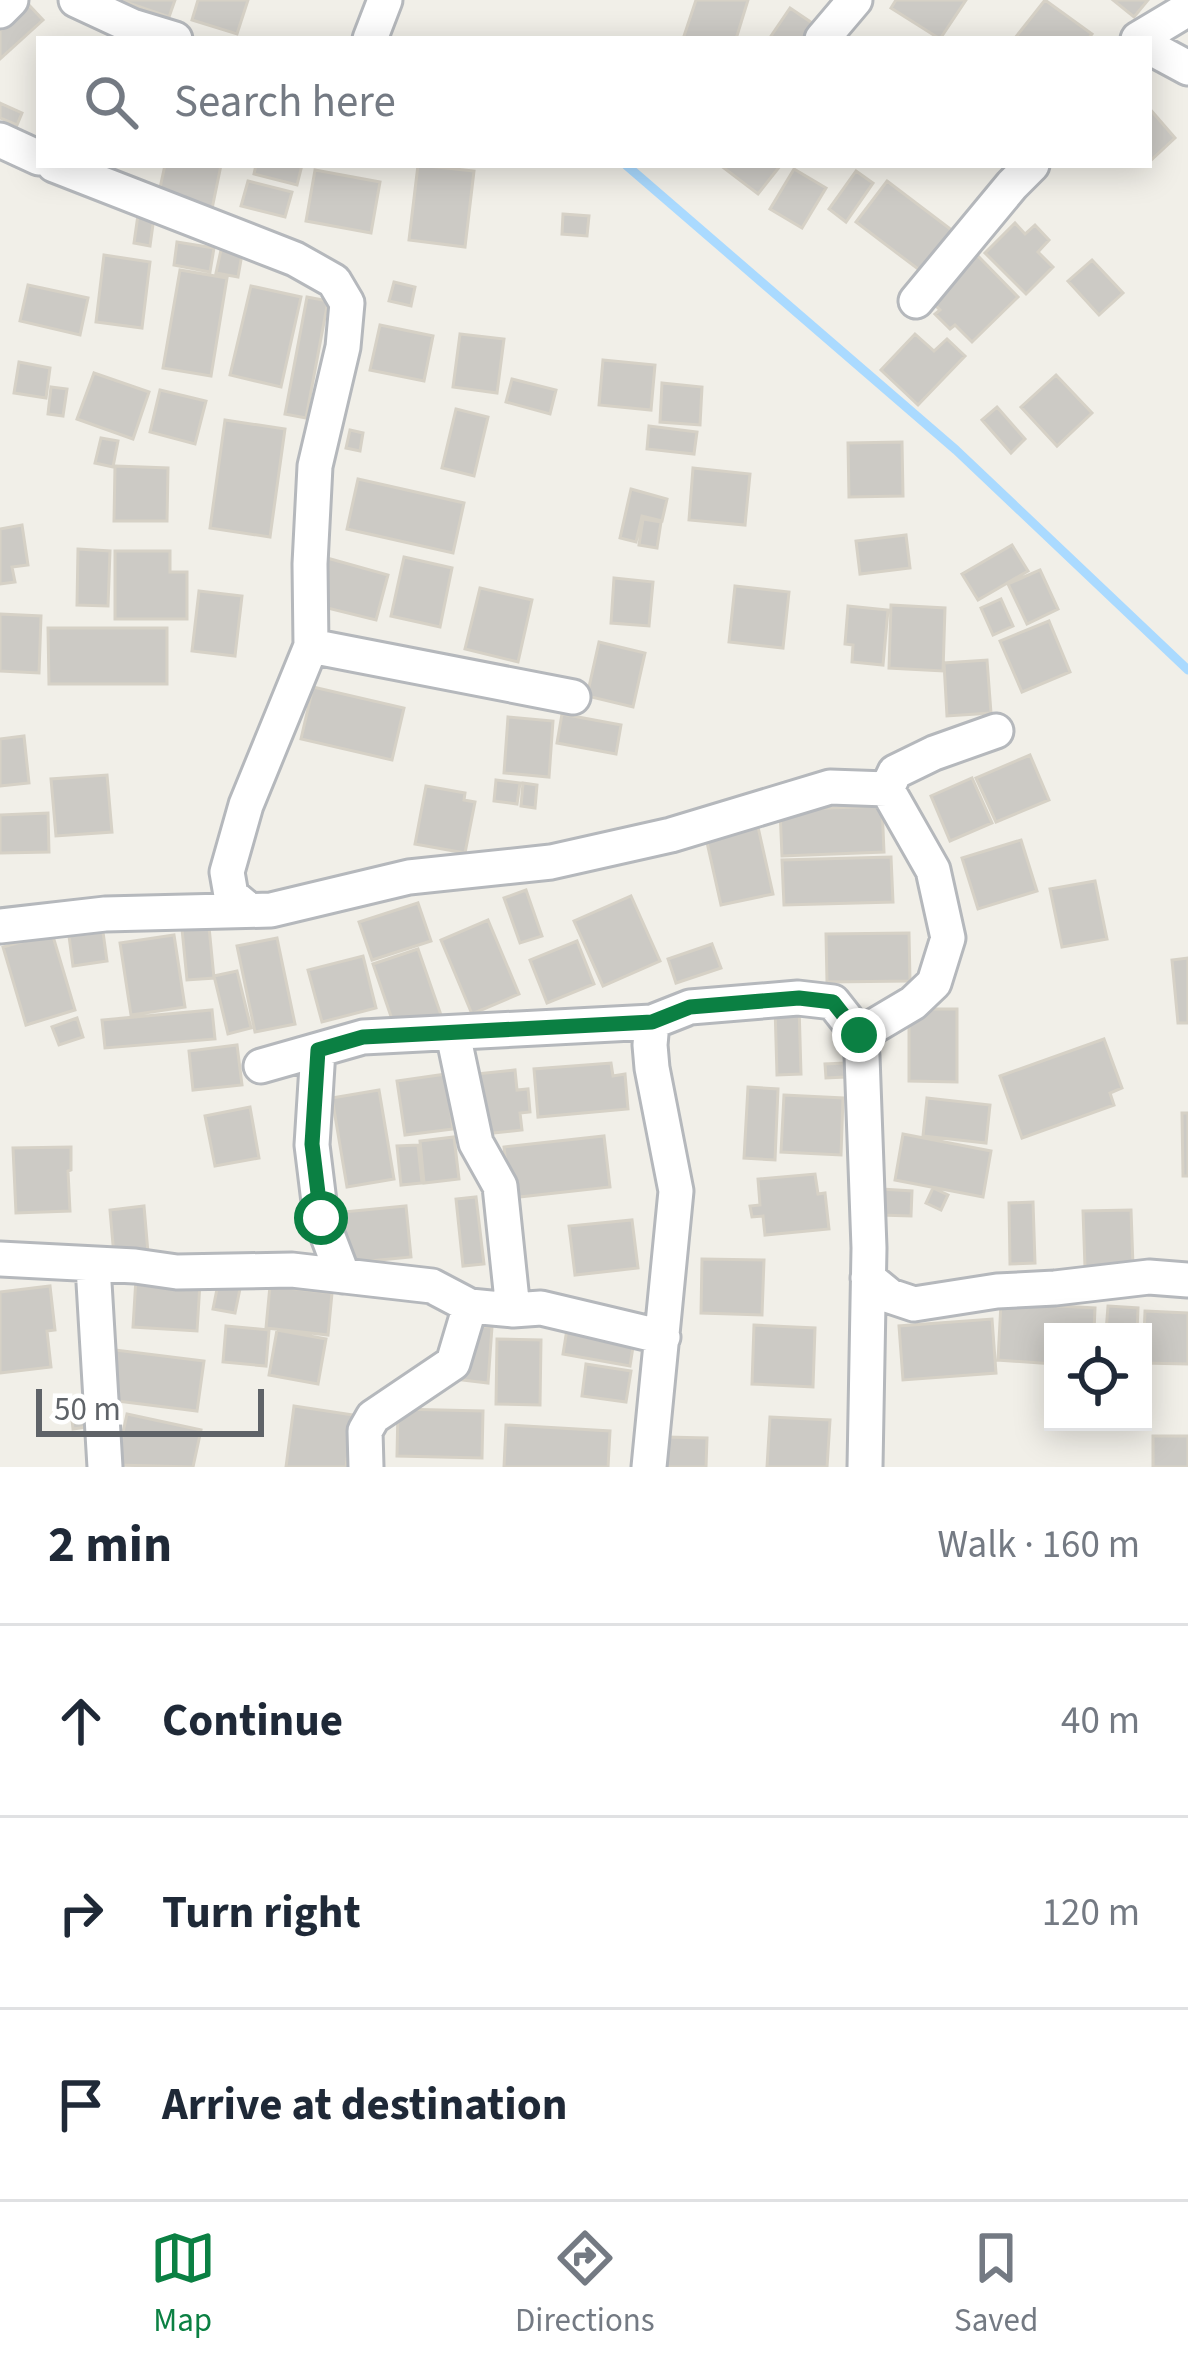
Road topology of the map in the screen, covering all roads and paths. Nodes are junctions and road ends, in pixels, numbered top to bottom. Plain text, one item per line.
1 (11, 0) edge
2 (76, 0) edge
3 (385, 0) edge
4 (855, 0) edge
5 (1188, 9) edge
6 (0, 10) edge
7 (165, 36) edge
8 (371, 36) edge
9 (825, 36) edge
10 (1143, 36) edge
11 (1152, 49) edge
12 (1188, 68) edge
13 (0, 140) edge
14 (36, 157) edge
15 (62, 168) edge
16 (1029, 168) edge
17 (916, 301) dead end
18 (311, 646) junction
19 (573, 697) dead end
20 (996, 731) dead end
21 (886, 789) junction
22 (249, 910) junction
23 (0, 926) edge
24 (652, 1022) junction
25 (453, 1034) junction
26 (859, 1035) junction
27 (318, 1050) junction
28 (261, 1066) dead end
29 (0, 1259) edge
30 (93, 1266) junction
31 (343, 1276) junction
32 (868, 1278) junction
33 (1188, 1280) edge
34 (470, 1306) junction
35 (513, 1310) junction
36 (663, 1337) junction
37 (105, 1467) edge
38 (366, 1467) edge
39 (650, 1467) edge
40 (865, 1467) edge

1 - 6 street
2 - 7 street
3 - 8 street
4 - 9 street
5 - 10 street
11 - 12 street
13 - 14 street
15 - 18 street
16 - 17 street
18 - 19 street
18 - 22 street
20 - 21 street
21 - 22 street
21 - 26 street
22 - 23 street
24 - 25 street
24 - 26 street
24 - 36 street
25 - 27 street
25 - 35 street
26 - 32 street
27 - 28 street
27 - 31 street
29 - 30 street
30 - 31 street
30 - 37 street
31 - 34 street
32 - 33 street
32 - 40 street
34 - 35 street
34 - 38 street
35 - 36 street
36 - 39 street

